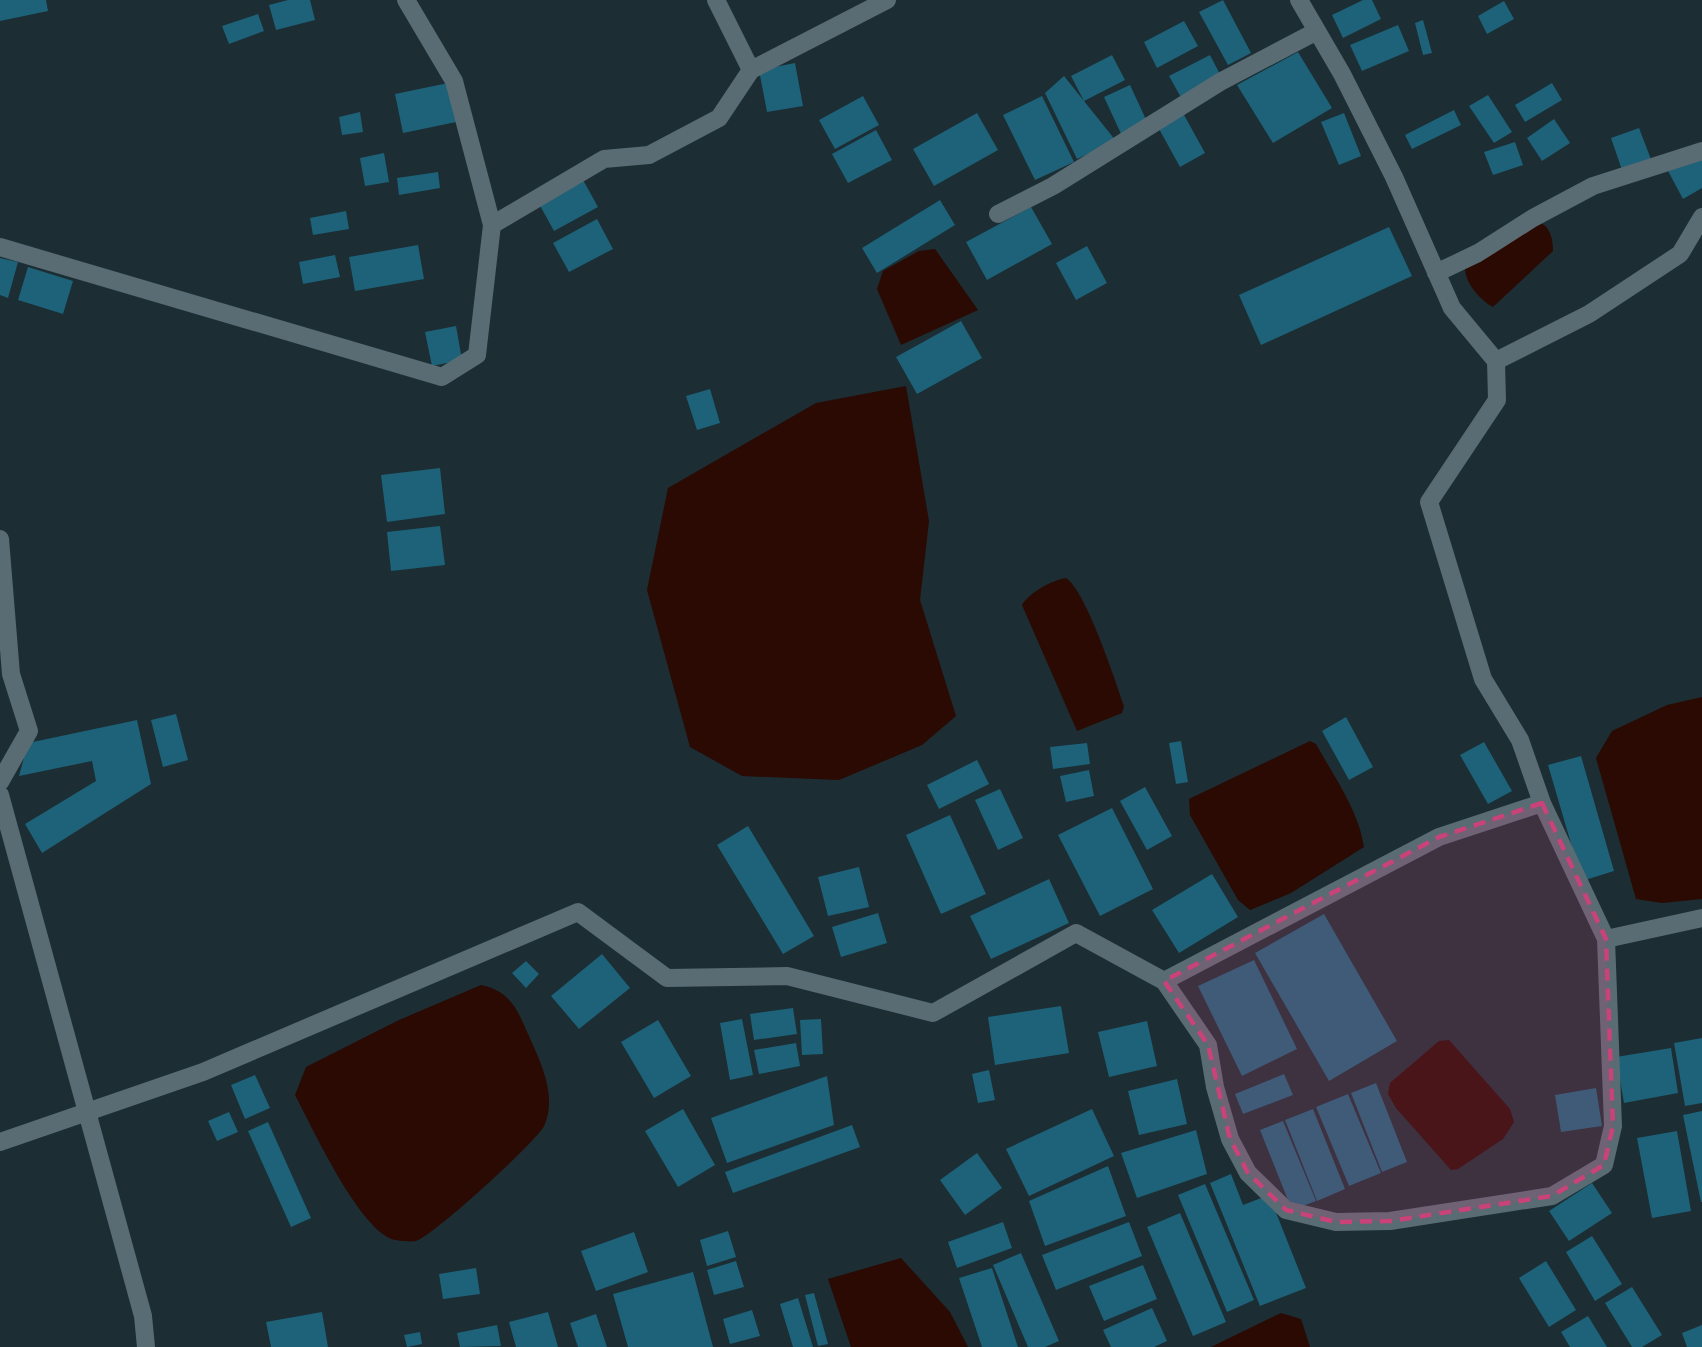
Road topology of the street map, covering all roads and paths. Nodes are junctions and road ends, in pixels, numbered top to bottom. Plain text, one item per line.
1 (405, 0) edge
2 (716, 0) edge
3 (887, 0) edge
4 (1299, 0) edge
5 (1317, 31) junction
6 (751, 70) junction
7 (1702, 151) edge
8 (998, 214) dead end
9 (1702, 217) edge
10 (492, 225) junction
11 (0, 247) edge
12 (1436, 273) junction
13 (1496, 361) junction
14 (0, 539) edge
15 (0, 782) edge
16 (0, 795) edge
17 (1542, 803) junction
18 (1702, 918) edge
19 (1606, 939) junction
20 (1164, 981) junction
21 (87, 1111) junction
22 (0, 1142) edge
23 (146, 1347) edge

1 - 10 street
2 - 6 street
3 - 6 street
4 - 5 street
5 - 8 street
5 - 12 street
6 - 10 street
7 - 12 street
9 - 13 street
10 - 11 street
12 - 13 street
13 - 17 street
14 - 15 street
16 - 21 street
17 - 19 street
17 - 20 street
18 - 19 street
19 - 20 street
20 - 21 street
21 - 22 street
21 - 23 street

